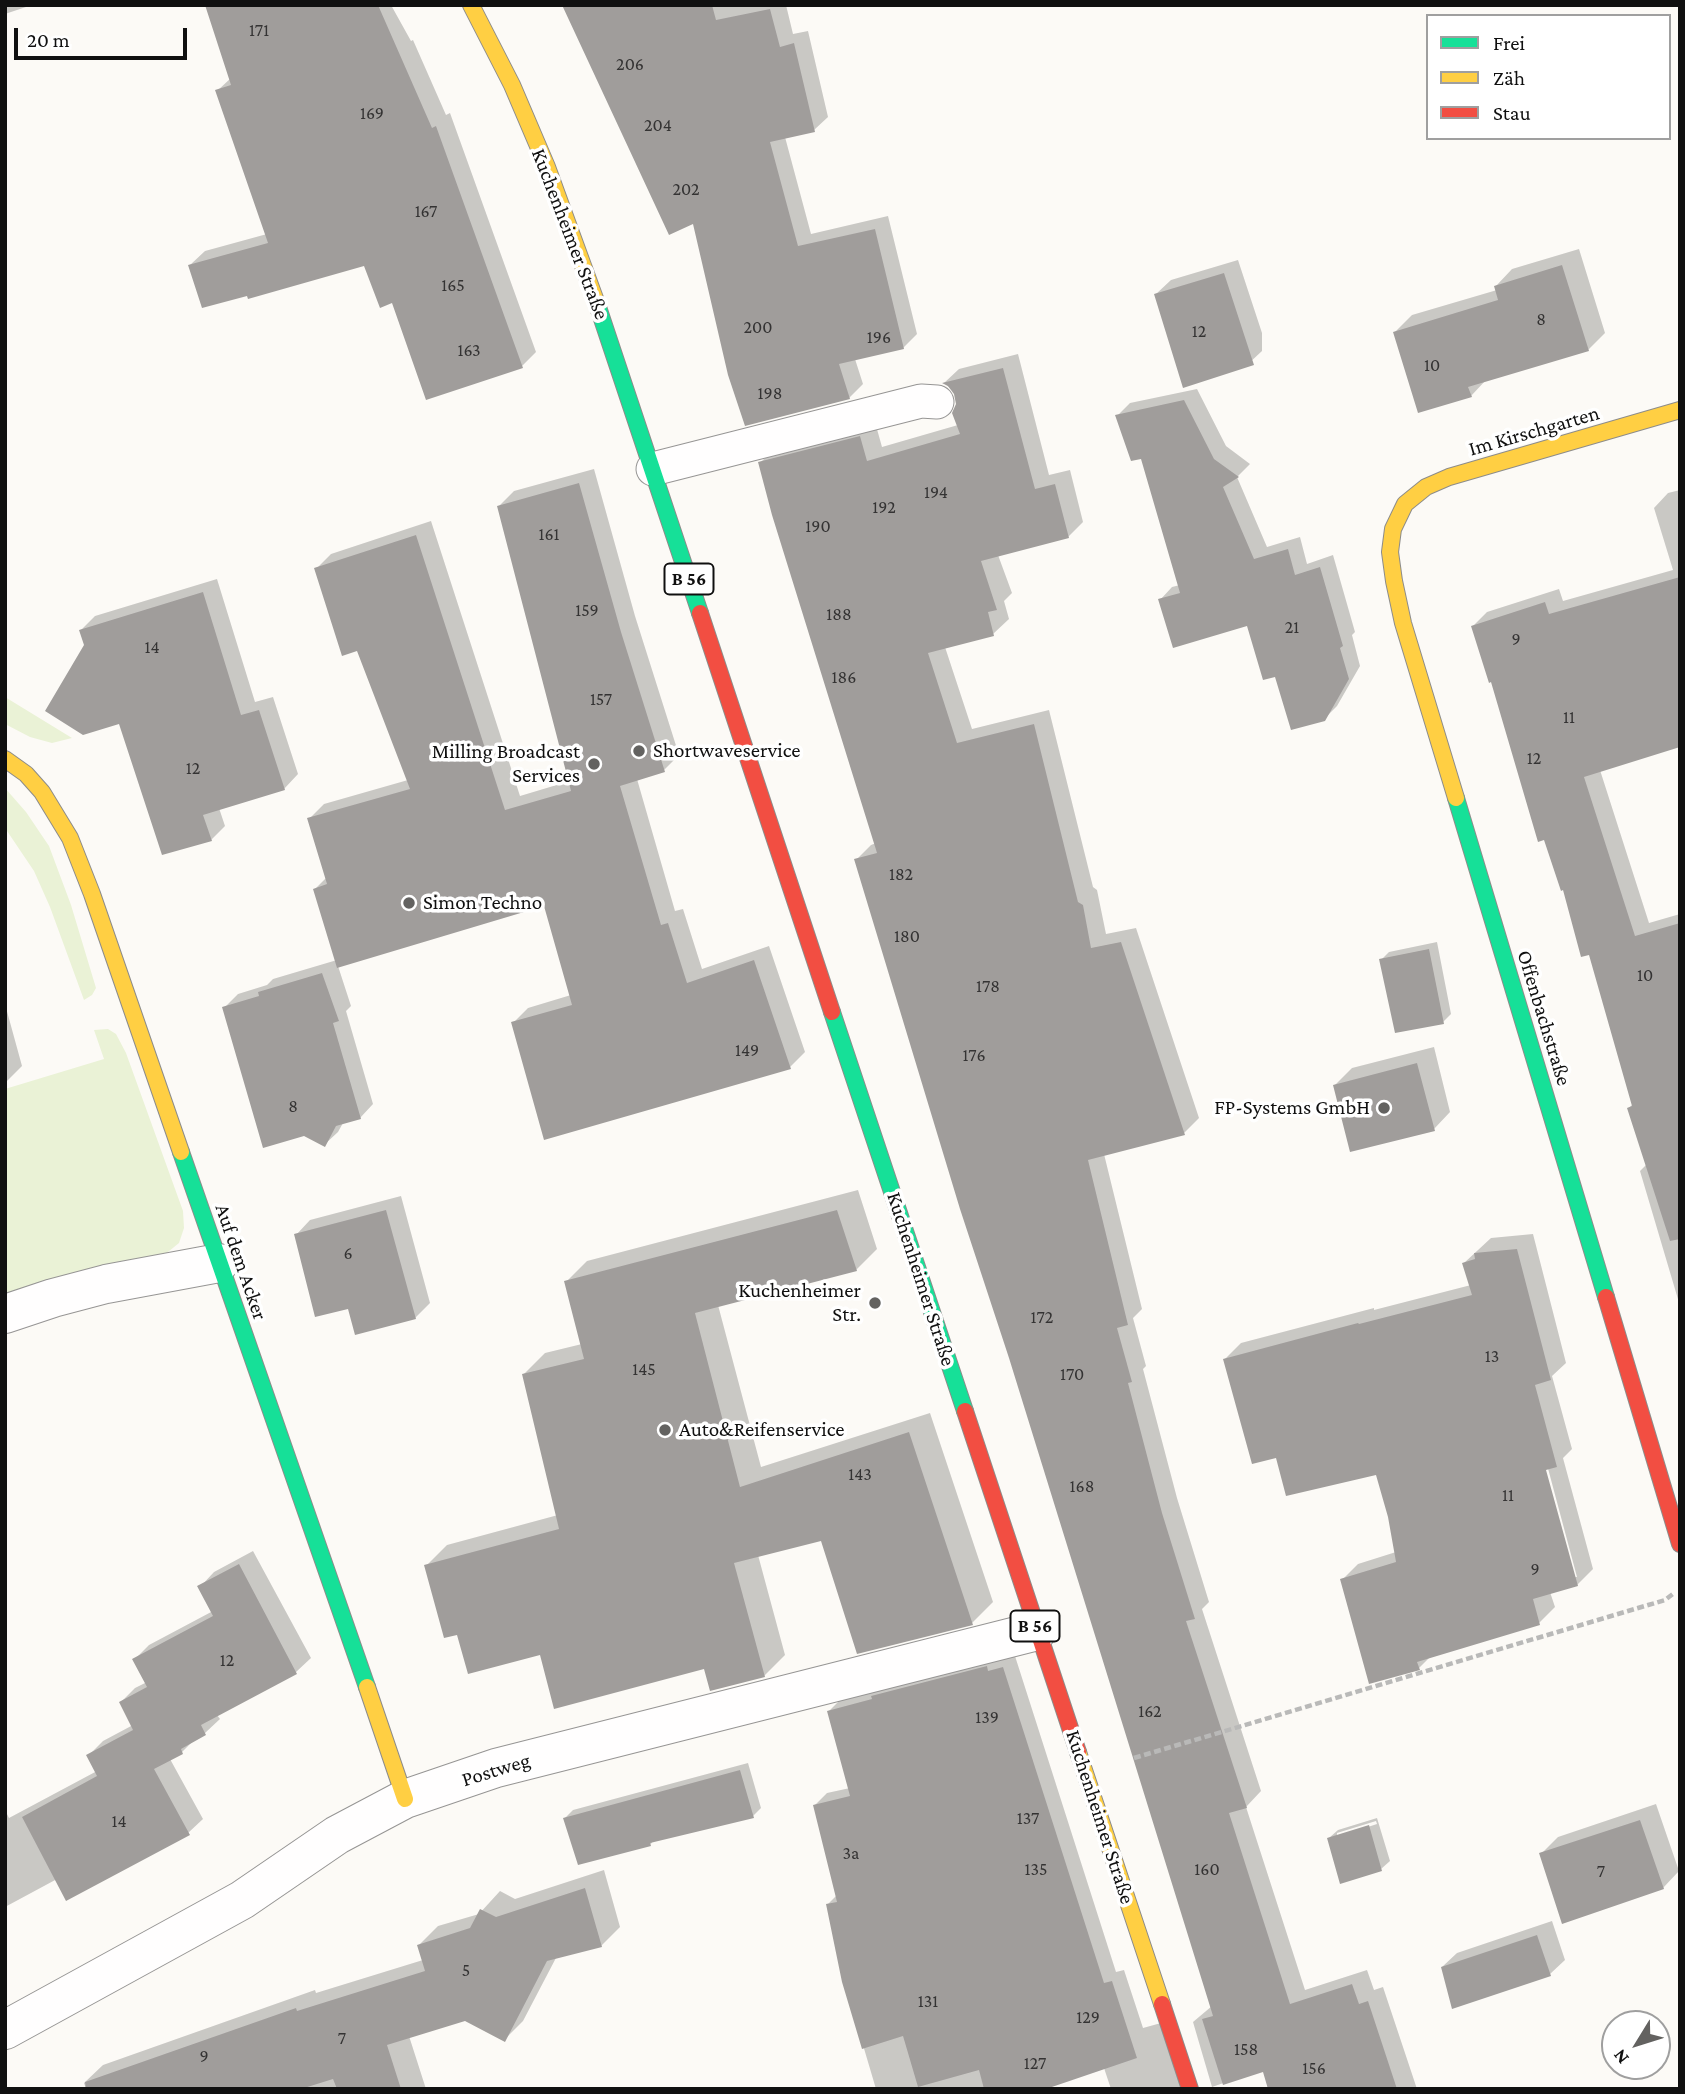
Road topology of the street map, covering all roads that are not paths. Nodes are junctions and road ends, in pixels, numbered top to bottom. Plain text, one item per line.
1 (471, 5) edge
2 (937, 402) dead end
3 (1680, 410) edge
4 (653, 469) junction
5 (1405, 504) joint
6 (5, 759) edge
7 (219, 1263) junction
8 (5, 1314) edge
9 (1680, 1544) edge
10 (1037, 1631) junction
11 (405, 1799) junction
12 (5, 2030) edge
13 (1190, 2089) edge

1 - 4 street, Kuchenheimer Straße / B 56
2 - 4 lane
3 - 5 street, Im Kirschgarten
4 - 10 street, Kuchenheimer Straße / B 56
5 - 9 street, Offenbachstraße
6 - 7 street, Auf dem Acker
7 - 8 street
7 - 11 street, Auf dem Acker
10 - 11 street, Postweg
10 - 13 street, Kuchenheimer Straße / B 56
11 - 12 street, Postweg

